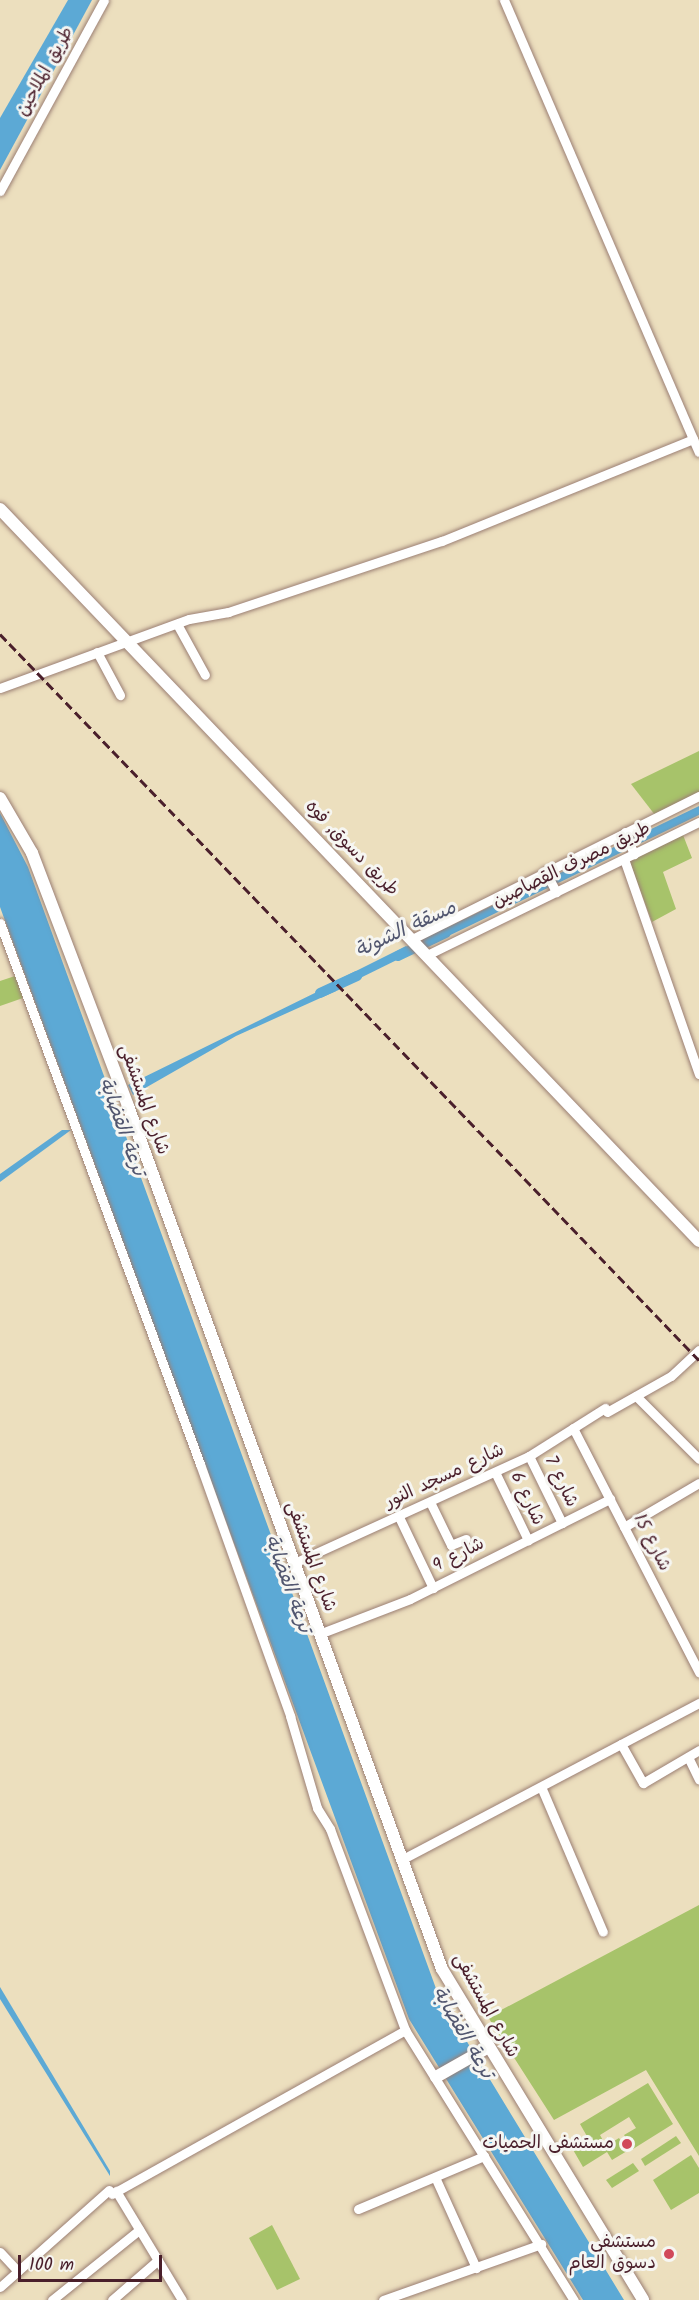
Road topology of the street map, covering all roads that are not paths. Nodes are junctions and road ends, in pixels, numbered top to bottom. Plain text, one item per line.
1 (104, 0) edge
2 (504, 0) edge
3 (0, 191) edge
4 (693, 439) junction
5 (699, 452) edge
6 (0, 508) edge
7 (177, 624) junction
8 (127, 640) junction
9 (97, 652) junction
10 (205, 675) dead end
11 (0, 688) edge
12 (120, 695) dead end
13 (699, 796) edge
14 (0, 798) edge
15 (699, 822) edge
16 (625, 832) junction
17 (634, 854) junction
18 (624, 859) junction
19 (545, 871) junction
20 (556, 892) junction
21 (0, 923) edge
22 (412, 939) junction
23 (427, 955) junction
24 (699, 1074) edge
25 (699, 1242) edge
26 (699, 1350) edge
27 (636, 1396) junction
28 (573, 1428) junction
29 (529, 1456) junction
30 (699, 1459) edge
31 (495, 1472) junction
32 (699, 1483) edge
33 (610, 1499) junction
34 (430, 1502) junction
35 (399, 1517) junction
36 (562, 1523) junction
37 (624, 1527) junction
38 (466, 1539) dead end
39 (528, 1540) junction
40 (294, 1563) junction
41 (434, 1588) junction
42 (319, 1634) junction
43 (699, 1646) edge
44 (688, 1651) junction
45 (699, 1672) edge
46 (699, 1703) edge
47 (621, 1744) junction
48 (699, 1750) edge
49 (688, 1757) junction
50 (699, 1779) edge
51 (542, 1789) junction
52 (401, 1860) junction
53 (603, 1932) dead end
54 (405, 2030) junction
55 (482, 2050) junction
56 (438, 2076) junction
57 (484, 2156) junction
58 (435, 2177) junction
59 (112, 2192) junction
60 (358, 2209) dead end
61 (139, 2230) junction
62 (541, 2244) junction
63 (0, 2252) edge
64 (158, 2260) junction
65 (476, 2268) junction
66 (18, 2271) junction
67 (0, 2287) edge
68 (116, 2299) edge
69 (52, 2300) edge
70 (182, 2300) edge
71 (383, 2300) edge
72 (574, 2300) edge
73 (643, 2300) edge

1 - 3 street, طريق الملاحين
2 - 4 street
4 - 5 street
4 - 7 street
6 - 8 main road, طريق دسوق, فوه
7 - 8 street
7 - 10 street
8 - 9 street
8 - 22 main road, طريق دسوق, فوه
9 - 11 street
9 - 12 street
13 - 16 street
14 - 40 main road, شارع المستشفى
15 - 17 street, طريق مصرف القصاصين
16 - 17 street
16 - 19 street
17 - 18 street, طريق مصرف القصاصين
18 - 20 street, طريق مصرف القصاصين
18 - 24 street
19 - 20 street
19 - 22 street
20 - 23 street, طريق مصرف القصاصين
21 - 54 street
22 - 23 main road, طريق دسوق, فوه
23 - 25 main road, طريق دسوق, فوه
26 - 27 street, شارع مسجد النور
27 - 28 street, شارع مسجد النور
27 - 30 street
28 - 29 street, شارع مسجد النور
28 - 33 street, شارع 15
29 - 31 street, شارع مسجد النور
29 - 36 street, شارع 7
31 - 34 street, شارع مسجد النور
31 - 39 street, شارع 6
32 - 37 street
33 - 36 street, شارع 9
33 - 37 street, شارع 15
34 - 35 street, شارع مسجد النور
34 - 38 street
35 - 40 street, شارع مسجد النور
35 - 41 street
36 - 39 street, شارع 9
37 - 44 street, شارع 15
39 - 41 street, شارع 9
40 - 42 main road, شارع المستشفى
41 - 42 street, شارع 9
42 - 52 main road, شارع المستشفى
43 - 44 street
44 - 45 street, شارع 15
46 - 47 street
47 - 49 street
47 - 51 street
48 - 49 street
49 - 50 street
51 - 52 street
51 - 53 street
52 - 55 main road, شارع المستشفى
54 - 56 street
54 - 59 street
55 - 56 main road
55 - 73 main road, شارع المستشفى
56 - 57 street
57 - 58 street
57 - 62 street
58 - 60 street
58 - 65 street
59 - 61 street
59 - 66 street
61 - 64 street
61 - 69 street
62 - 65 street
62 - 72 street
63 - 66 street
64 - 68 street
64 - 70 street
65 - 71 street
66 - 67 street

